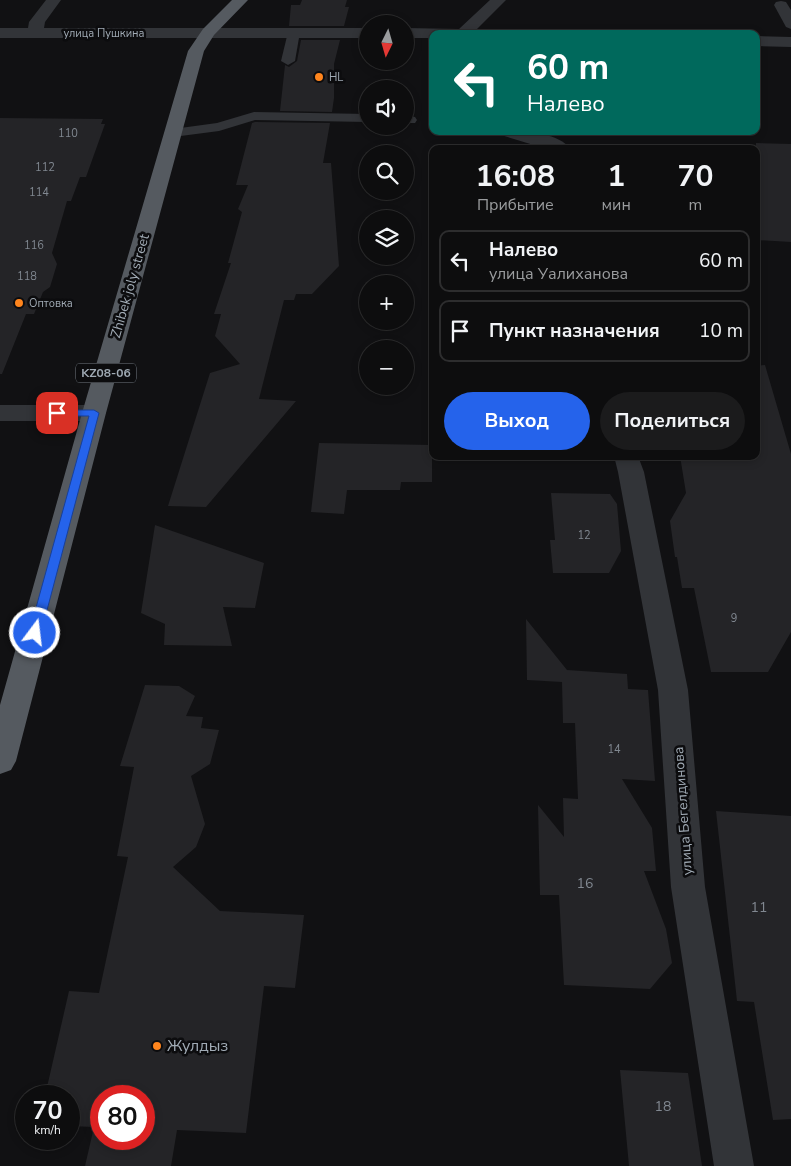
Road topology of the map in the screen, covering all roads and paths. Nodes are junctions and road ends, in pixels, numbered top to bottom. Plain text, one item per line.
1 (54, 0) edge
2 (241, 0) edge
3 (499, 0) edge
4 (781, 5) dead end
5 (791, 24) edge
6 (468, 30) edge
7 (208, 32) junction
8 (294, 32) junction
9 (0, 33) edge
10 (35, 33) junction
11 (359, 33) edge
12 (414, 33) edge
13 (429, 33) edge
14 (760, 40) edge
15 (791, 42) edge
16 (288, 61) dead end
17 (359, 118) edge
18 (173, 133) junction
19 (522, 135) edge
20 (553, 145) edge
21 (0, 413) edge
22 (94, 413) junction
23 (627, 460) edge
24 (0, 761) edge
25 (734, 1166) edge

1 - 10 street
2 - 7 highway, Zhibek joly street / KZ08-06
3 - 6 street
4 - 5 street
7 - 8 street, улица Пушкина
7 - 10 street, улица Пушкина
7 - 18 highway, Zhibek joly street / KZ08-06
8 - 11 street, улица Пушкина
8 - 16 lane
9 - 10 street, улица Пушкина
12 - 13 street
14 - 15 street
17 - 18 lane
18 - 22 highway, Zhibek joly street / KZ08-06
19 - 20 street
21 - 22 street
22 - 24 highway, Zhibek joly street / KZ08-06
23 - 25 street, улица Бегелдинова

